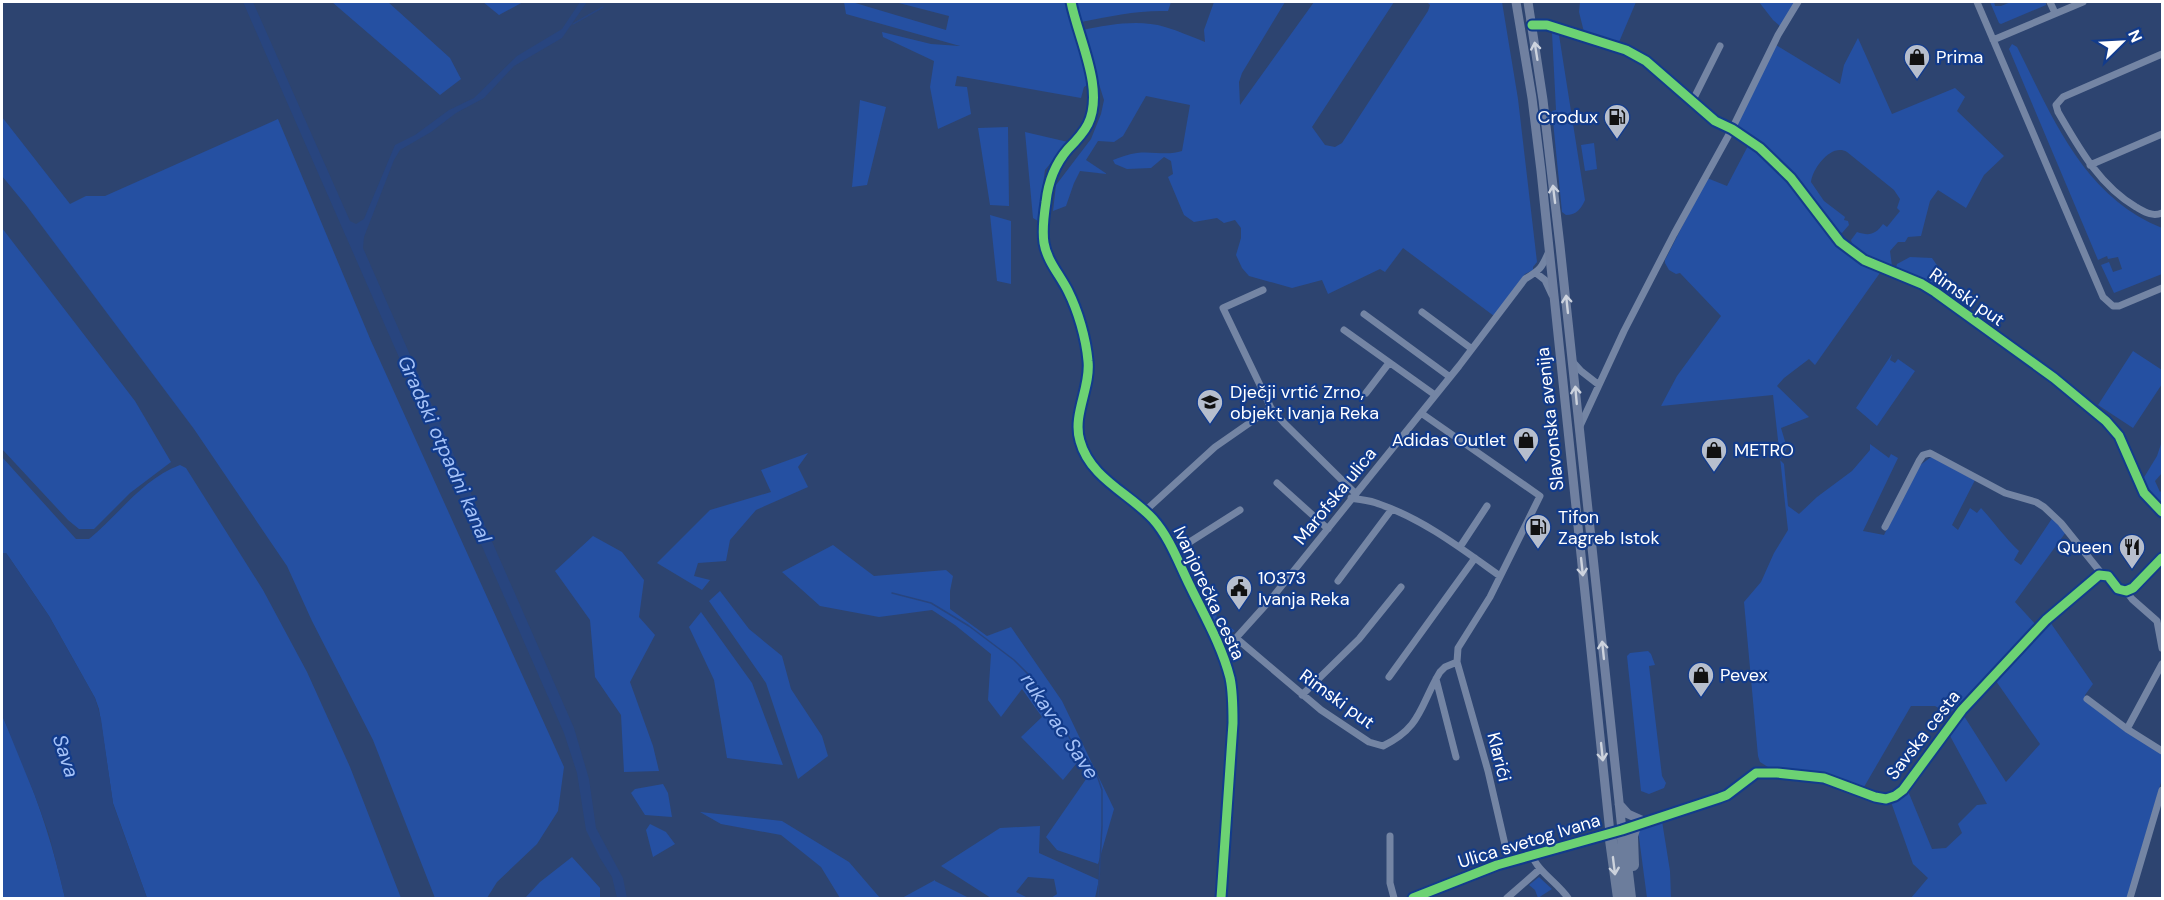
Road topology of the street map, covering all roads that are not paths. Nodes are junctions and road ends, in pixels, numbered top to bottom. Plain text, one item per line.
1 (1071, 2) edge
2 (1516, 2) edge
3 (1528, 2) edge
4 (1798, 2) edge
5 (1977, 2) edge
6 (2050, 2) edge
7 (2083, 2) edge
8 (2055, 13) junction
9 (1532, 25) junction
10 (1993, 40) junction
11 (1720, 46) dead end
12 (2163, 54) edge
13 (1693, 99) junction
14 (1732, 129) junction
15 (2163, 134) edge
16 (2091, 165) junction
17 (2162, 214) edge
18 (1549, 251) junction
19 (1536, 273) junction
20 (2163, 288) edge
21 (1263, 290) dead end
22 (1554, 299) junction
23 (1422, 312) dead end
24 (1364, 314) dead end
25 (1344, 330) dead end
26 (1472, 349) junction
27 (1573, 362) junction
28 (1389, 363) junction
29 (1450, 377) junction
30 (1599, 385) junction
31 (1366, 393) dead end
32 (1435, 395) junction
33 (1271, 408) junction
34 (1421, 413) junction
35 (1579, 429) junction
36 (1277, 483) dead end
37 (1353, 495) junction
38 (1486, 506) dead end
39 (1392, 509) junction
40 (1240, 510) dead end
41 (1145, 511) junction
42 (2163, 512) edge
43 (1885, 527) dead end
44 (1328, 529) junction
45 (1460, 547) junction
46 (1174, 552) junction
47 (1475, 558) junction
48 (2163, 558) edge
49 (2102, 574) junction
50 (1500, 576) junction
51 (1338, 580) dead end
52 (1401, 587) dead end
53 (2126, 591) junction
54 (1236, 638) junction
55 (1218, 645) junction
56 (2163, 648) edge
57 (1457, 662) junction
58 (2163, 664) edge
59 (1389, 677) dead end
60 (1436, 679) junction
61 (1302, 695) junction
62 (2087, 699) dead end
63 (2127, 729) junction
64 (2163, 751) edge
65 (1456, 757) dead end
66 (2163, 790) edge
67 (1619, 804) junction
68 (1641, 824) junction
69 (1616, 832) junction
70 (1390, 836) dead end
71 (1532, 855) junction
72 (1509, 861) junction
73 (1540, 869) junction
74 (1630, 894) edge
75 (1221, 898) edge
76 (1394, 898) edge
77 (1413, 898) edge
78 (1507, 898) edge
79 (1568, 898) edge
80 (1618, 898) edge
81 (2130, 898) edge

1 - 41 main road, Ivanjorečka cesta
2 - 18 main road, Slavonska avenija
3 - 9 main road, Slavonska avenija
4 - 14 street
5 - 10 street
6 - 8 street
7 - 8 street
8 - 10 street
9 - 13 street, Rimski put
27 -> 9 main road, Slavonska avenija
10 - 20 street
11 - 13 street
12 - 16 street
13 - 14 street, Rimski put
14 - 30 street
14 - 42 street, Rimski put
15 - 16 street
16 - 17 street
18 - 19 street, Marofska ulica
18 - 22 main road, Slavonska avenija
19 - 22 street
19 - 26 street, Marofska ulica
21 - 33 street
22 -> 69 main road, Slavonska avenija
23 - 26 street
24 - 29 street
25 - 28 street
26 - 29 street, Marofska ulica
27 - 30 street
35 -> 27 main road, Slavonska avenija
28 - 31 street
28 - 32 street
29 - 32 street, Marofska ulica
30 - 35 street
32 - 34 street, Marofska ulica
33 - 37 street
33 - 41 street
34 - 37 street, Marofska ulica
34 - 50 street
67 -> 35 main road, Slavonska avenija
36 - 44 street
37 - 39 street
37 - 44 street, Marofska ulica
38 - 45 street
39 - 45 street
39 - 51 street
40 - 46 street
41 - 46 main road, Ivanjorečka cesta
43 - 49 street
44 - 54 street, Marofska ulica
45 - 47 street
46 - 55 main road, Ivanjorečka cesta
47 - 50 street
47 - 59 street
48 - 53 main road
49 - 53 main road
49 - 68 main road, Savska cesta
50 - 57 street
52 - 61 street
53 - 56 street
54 - 55 street, Marofska ulica
54 - 61 street, Rimski put
55 - 75 main road, Ivanjorečka cesta
57 - 60 street, Rimski put
57 - 72 street, Klarići
58 - 63 street
60 - 61 street, Rimski put
60 - 65 street
62 - 63 street
63 - 64 street
66 - 81 street
67 - 68 main road
67 - 69 main road, Slavonska avenija
68 - 69 main road, Savska cesta
68 - 74 highway
69 - 71 main road, Ulica svetog Ivana
69 - 74 highway
69 -> 80 highway
70 - 76 street
71 - 72 main road, Ulica svetog Ivana
71 - 73 street
72 - 77 main road, Ulica svetog Ivana
73 - 78 street
73 - 79 street

